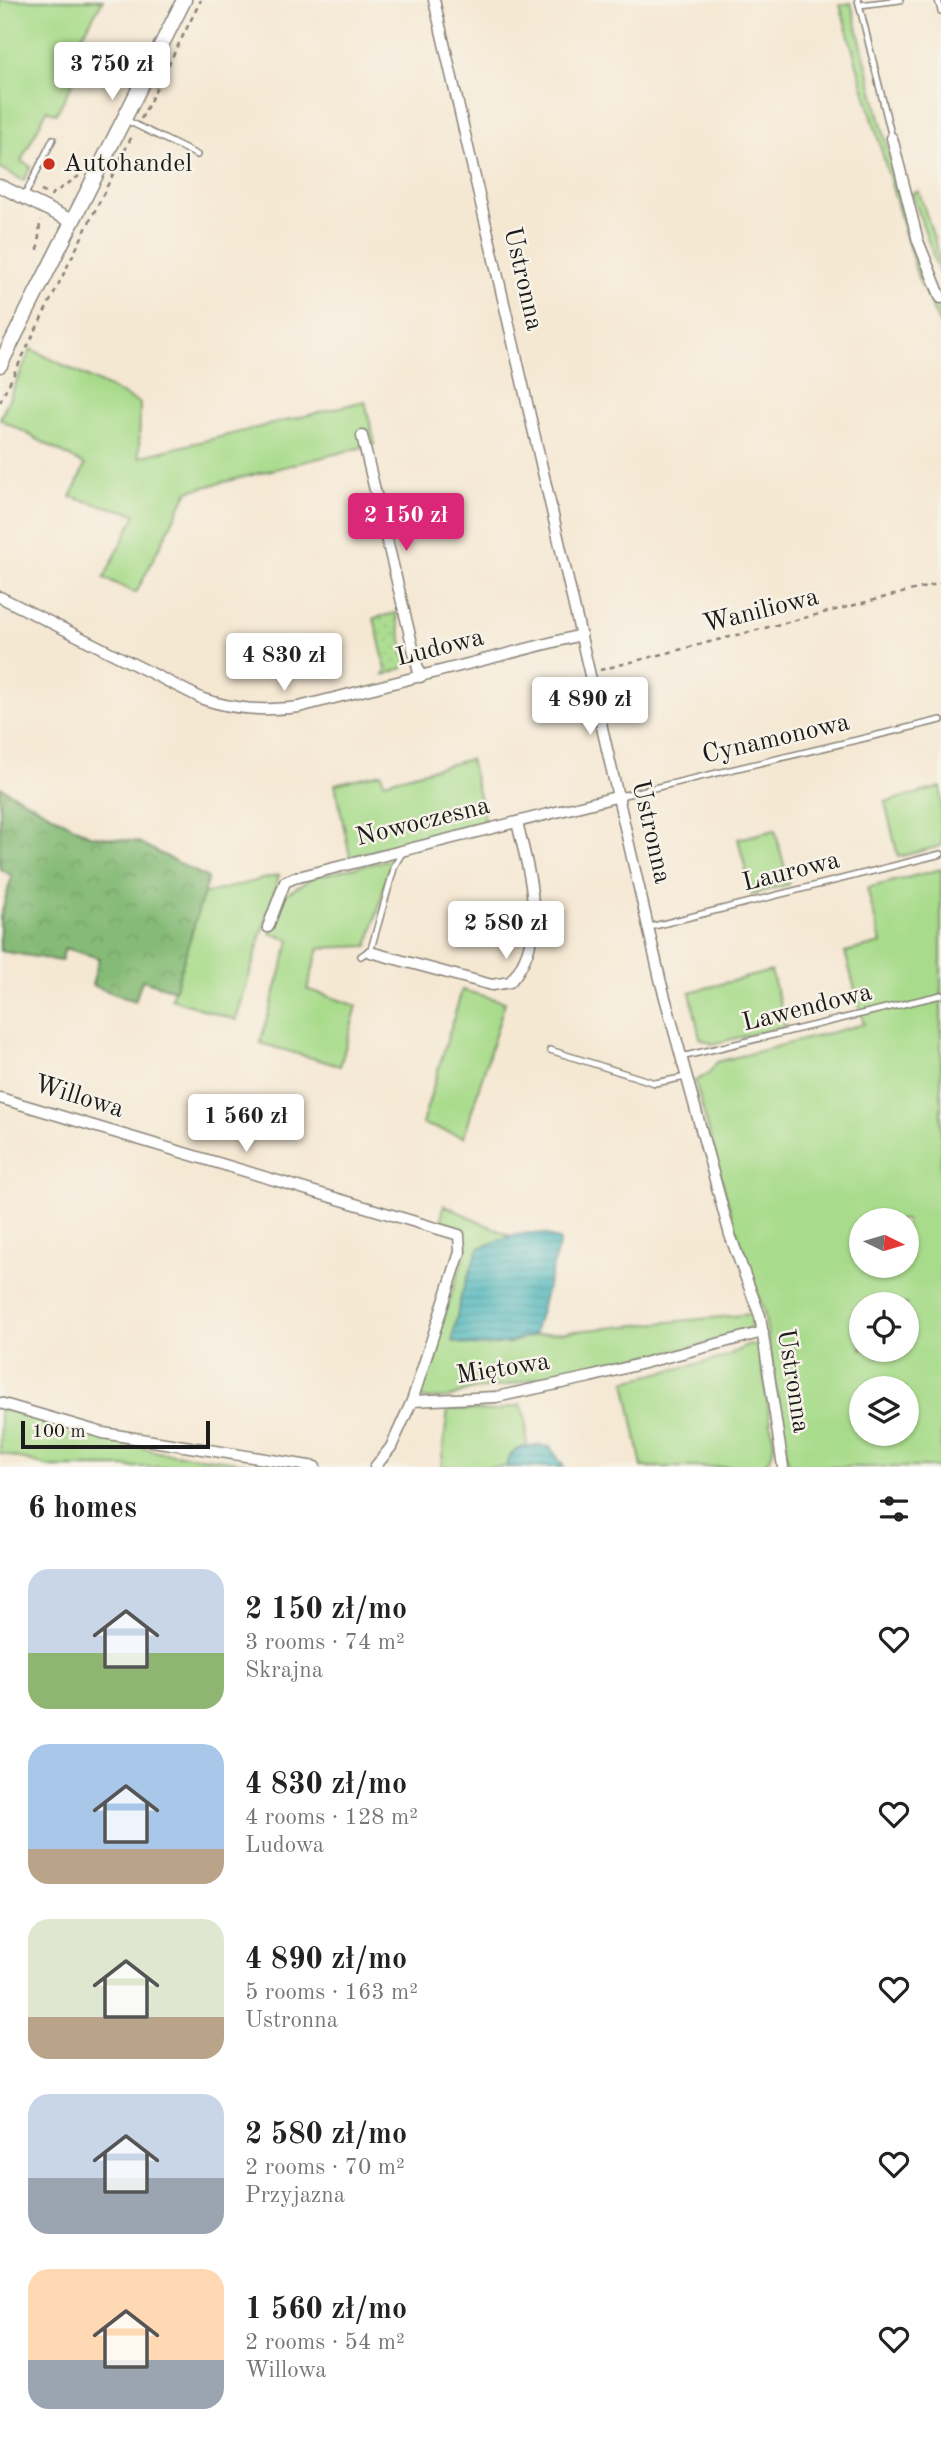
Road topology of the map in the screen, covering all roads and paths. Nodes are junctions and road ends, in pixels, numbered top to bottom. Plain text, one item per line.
1 (184, 0) edge
2 (201, 0) edge
3 (434, 0) edge
4 (900, 0) edge
5 (938, 0) edge
6 (859, 2) edge
7 (941, 11) edge
8 (124, 119) junction
9 (138, 126) junction
10 (892, 138) joint
11 (53, 139) dead end
12 (197, 155) dead end
13 (0, 186) edge
14 (24, 197) junction
15 (40, 217) dead end
16 (72, 221) junction
17 (38, 250) dead end
18 (941, 298) edge
19 (0, 365) edge
20 (0, 402) edge
21 (362, 436) dead end
22 (941, 583) edge
23 (0, 597) edge
24 (581, 635) junction
25 (590, 673) junction
26 (420, 677) junction
27 (941, 720) edge
28 (620, 796) junction
29 (517, 822) junction
30 (404, 850) junction
31 (941, 854) edge
32 (650, 927) junction
33 (268, 928) dead end
34 (365, 954) joint
35 (941, 995) edge
36 (550, 1050) dead end
37 (681, 1058) junction
38 (686, 1077) junction
39 (0, 1098) edge
40 (461, 1242) joint
41 (763, 1332) junction
42 (412, 1401) junction
43 (0, 1403) edge
44 (315, 1467) edge
45 (375, 1467) edge
46 (782, 1467) edge

1 - 8 main road
2 - 9 path
3 - 24 street, Ustronna
4 - 6 lane
5 - 7 lane
6 - 10 lane
8 - 9 lane
8 - 16 main road
9 - 12 lane
9 - 20 path
10 - 18 street
11 - 14 lane
13 - 14 street
14 - 16 street
15 - 17 path
16 - 19 main road
21 - 26 street
22 - 25 path, Waniliowa
23 - 26 street, Ludowa
24 - 25 street, Ustronna
24 - 26 street, Ludowa
25 - 28 street, Ustronna
27 - 28 lane, Cynamonowa
28 - 29 street, Nowoczesna
28 - 32 street, Ustronna
29 - 30 street, Nowoczesna
29 - 34 street
30 - 33 street, Nowoczesna
30 - 34 lane
31 - 32 lane, Laurowa
32 - 37 street, Ustronna
35 - 37 lane, Lawendowa
36 - 38 lane
37 - 38 street, Ustronna
38 - 41 street, Ustronna
39 - 40 street, Willowa
40 - 42 street, Miętowa
41 - 42 street, Miętowa
41 - 46 street, Ustronna
42 - 45 street
43 - 44 street

